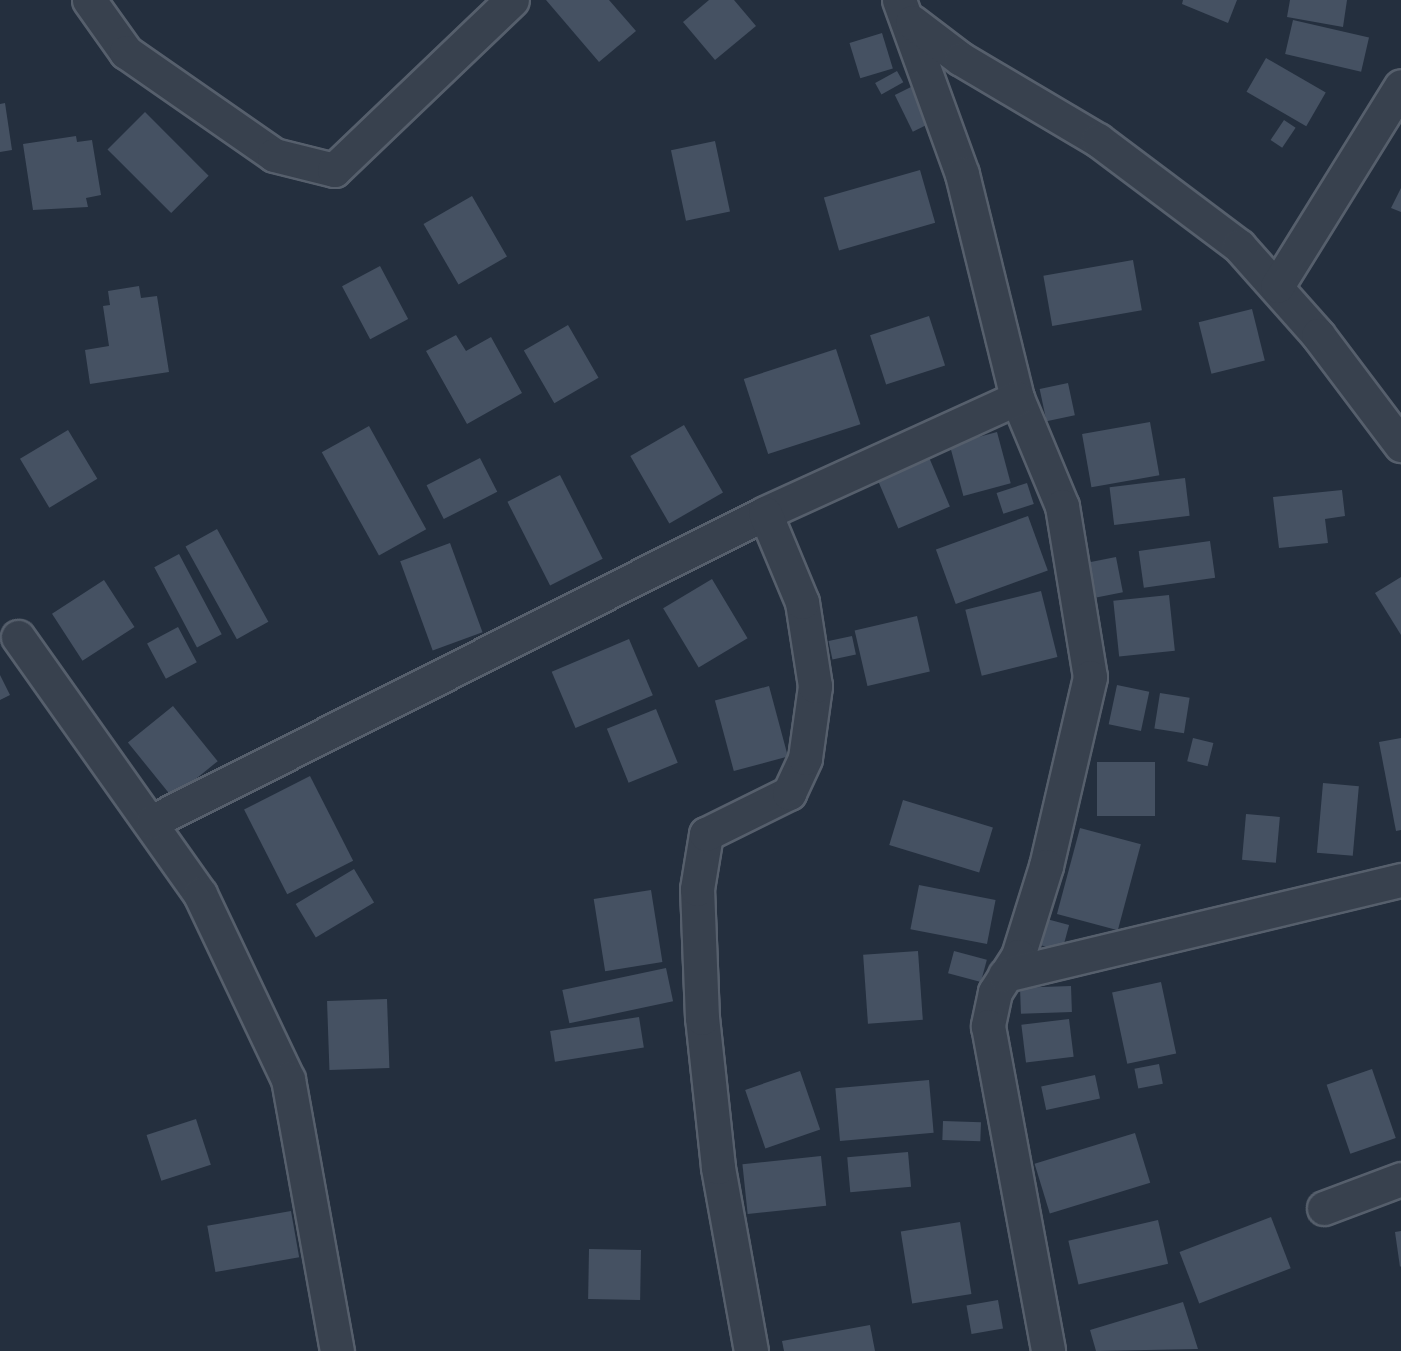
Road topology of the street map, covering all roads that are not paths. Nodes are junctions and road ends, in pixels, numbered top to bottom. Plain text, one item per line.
1 (89, 0) edge
2 (512, 0) edge
3 (906, 11) edge
4 (1401, 86) edge
5 (1277, 286) junction
6 (1017, 398) junction
7 (1401, 445) edge
8 (765, 513) junction
9 (18, 637) dead end
10 (153, 821) junction
11 (1401, 880) edge
12 (1005, 975) junction
13 (1401, 1179) edge
14 (1324, 1208) dead end
15 (337, 1351) edge
16 (751, 1351) edge
17 (1048, 1351) edge

1 - 2 street
3 - 5 street
3 - 6 street
4 - 5 street
5 - 7 street
6 - 8 street
6 - 12 street
8 - 10 street
8 - 16 street
9 - 10 street
10 - 15 street
11 - 12 street
12 - 17 street
13 - 14 street

